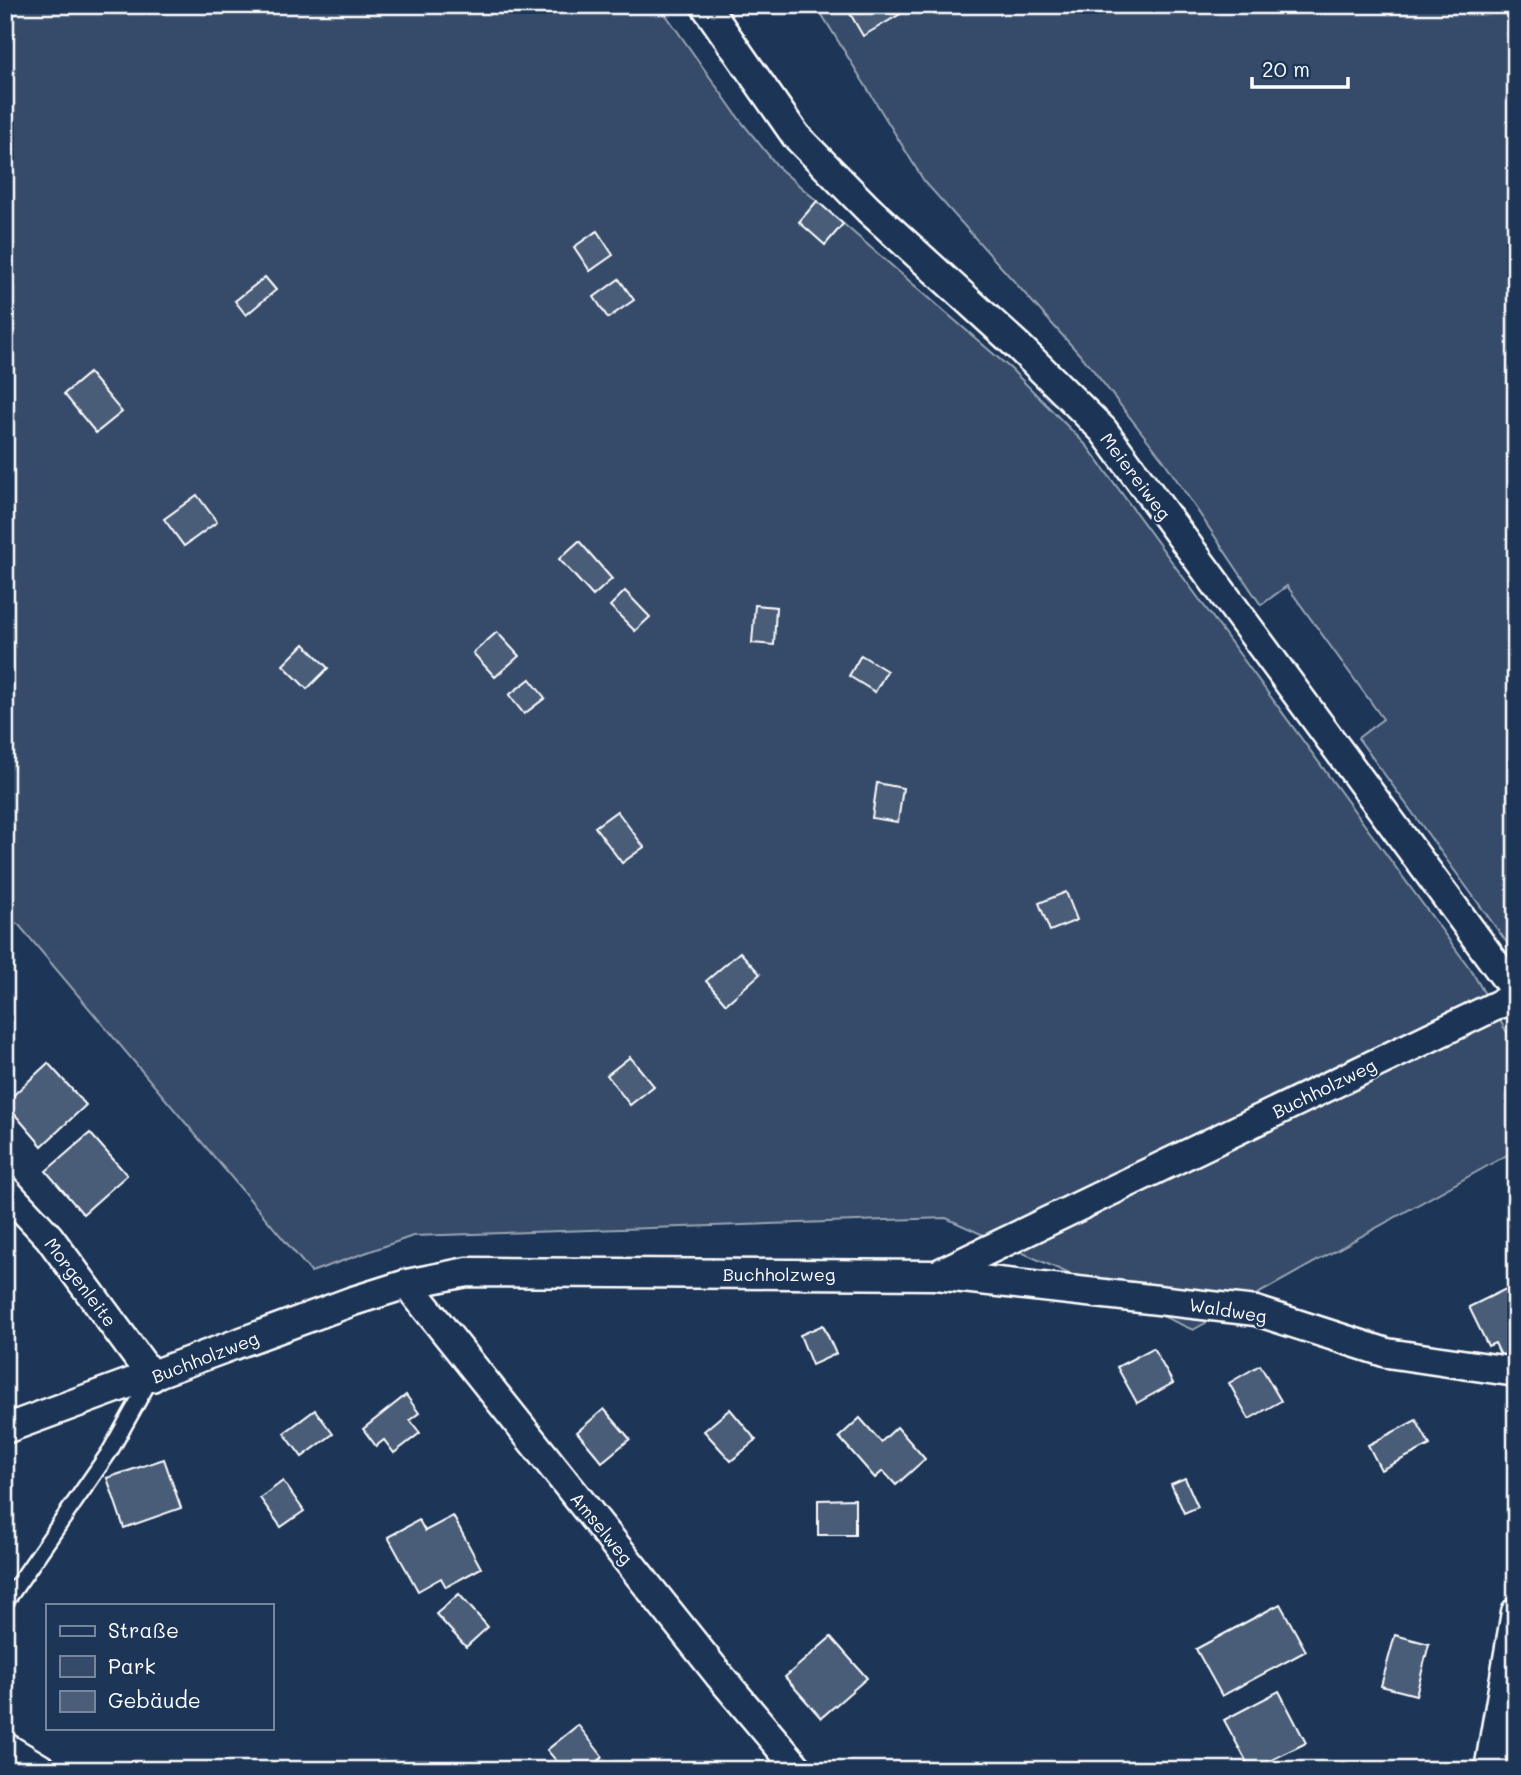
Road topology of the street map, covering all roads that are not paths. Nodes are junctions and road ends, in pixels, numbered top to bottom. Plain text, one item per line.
1 (705, 5) edge
2 (1516, 994) edge
3 (5, 1190) edge
4 (936, 1275) junction
5 (407, 1284) junction
6 (1516, 1372) edge
7 (152, 1377) junction
8 (5, 1429) edge
9 (5, 1603) edge
10 (1516, 1612) edge
11 (5, 1747) edge
12 (1516, 1758) edge
13 (43, 1770) edge
14 (799, 1770) edge
15 (1489, 1770) edge
16 (1502, 1770) edge

1 - 2 street, Meiereiweg
2 - 4 street, Buchholzweg
3 - 7 street, Morgenleite
4 - 5 street, Buchholzweg
4 - 6 street, Waldweg
5 - 7 street, Buchholzweg
5 - 14 street, Amselweg
7 - 8 street, Buchholzweg
7 - 9 lane
10 - 15 street
11 - 13 street
12 - 16 street

